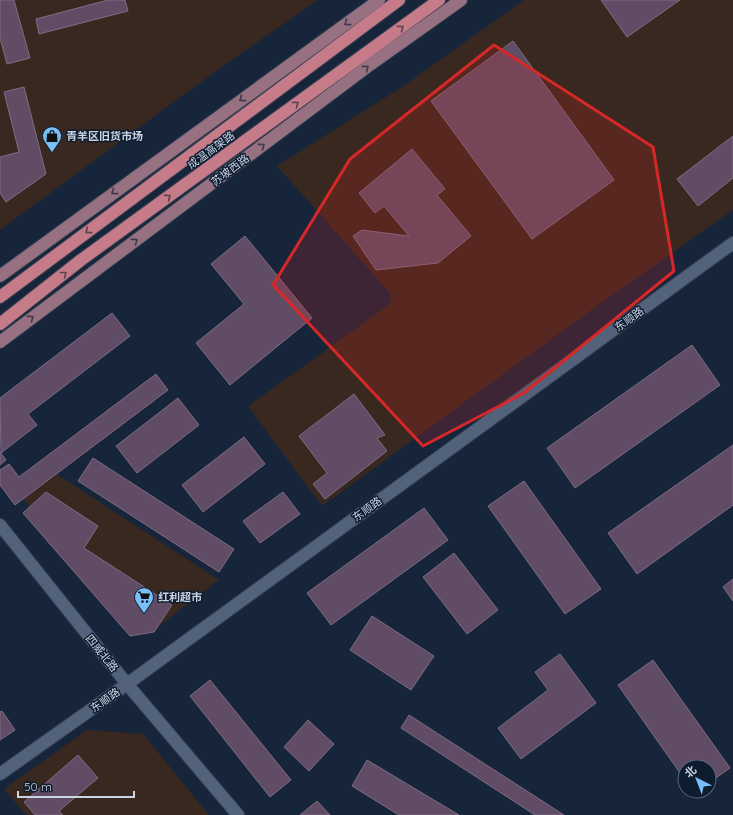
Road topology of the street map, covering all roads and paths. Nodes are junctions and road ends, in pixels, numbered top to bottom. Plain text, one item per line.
1 (379, 0) edge
2 (399, 0) edge
3 (439, 0) edge
4 (461, 0) edge
5 (733, 243) edge
6 (0, 276) edge
7 (0, 297) edge
8 (0, 324) edge
9 (0, 342) edge
10 (0, 525) edge
11 (127, 684) junction
12 (0, 774) edge
13 (238, 815) edge

1 -> 6 main road
2 -> 7 highway
8 -> 3 highway, 成温高架路
9 -> 4 main road, 苏坡西路
5 - 11 street, 东顺路
10 - 11 street, 四威北路
11 - 12 street, 东顺路
11 - 13 street, 四威北路

